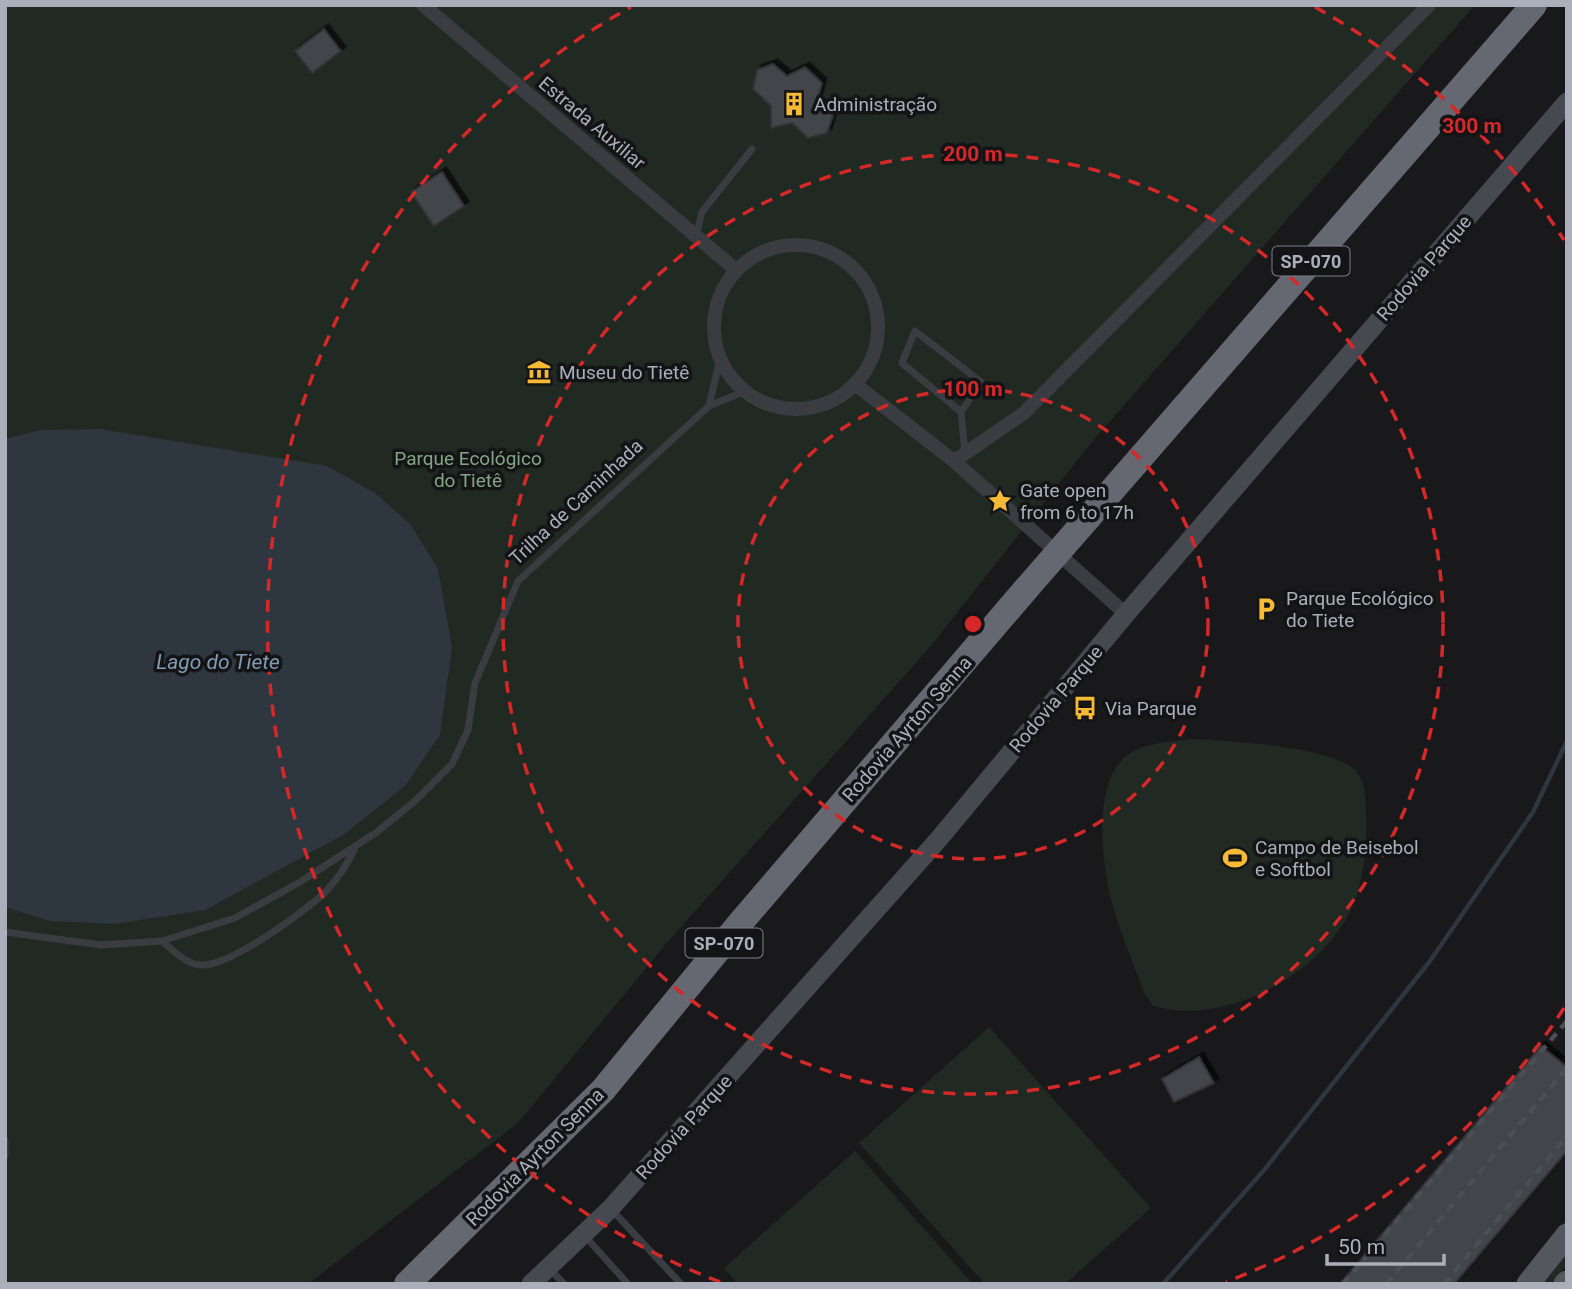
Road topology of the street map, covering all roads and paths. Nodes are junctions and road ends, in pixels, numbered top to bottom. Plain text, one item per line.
1 (423, 5) edge
2 (1429, 5) edge
3 (1534, 5) edge
4 (1567, 102) edge
5 (752, 149) dead end
6 (696, 237) junction
7 (736, 270) junction
8 (720, 359) junction
9 (855, 384) junction
10 (743, 392) junction
11 (709, 406) junction
12 (961, 412) junction
13 (959, 457) junction
14 (1126, 614) junction
15 (355, 848) junction
16 (5, 932) edge
17 (162, 942) junction
18 (5, 1140) edge
19 (5, 1156) edge
20 (610, 1209) junction
21 (584, 1235) junction
22 (1567, 1235) edge
23 (550, 1268) junction
24 (407, 1284) edge
25 (531, 1284) edge
26 (564, 1284) edge
27 (628, 1284) edge
28 (681, 1284) edge
29 (1528, 1284) edge

1 - 6 street, Estrada Auxiliar
2 - 13 street
3 - 24 highway, Rodovia Ayrton Senna / SP-070, bridge
4 - 14 street, Rodovia Parque
5 - 6 lane
6 - 7 street, Estrada Auxiliar
7 - 8 street
7 - 9 street
8 - 10 street
8 - 11 lane
9 - 10 street
9 - 13 street
10 - 11 lane, Trilha de Caminhada
11 - 15 lane, Trilha de Caminhada
12 - 12 lane
12 - 13 lane
13 - 14 street
14 - 20 street, Rodovia Parque
15 - 17 lane, Trilha de Caminhada
15 - 17 lane
16 - 17 lane, Trilha de Caminhada
18 - 19 lane
20 - 21 street, Rodovia Parque
20 - 28 lane
21 - 23 street, Rodovia Parque
21 - 27 lane
22 - 29 main road
23 - 25 street, Rodovia Parque
23 - 26 lane

